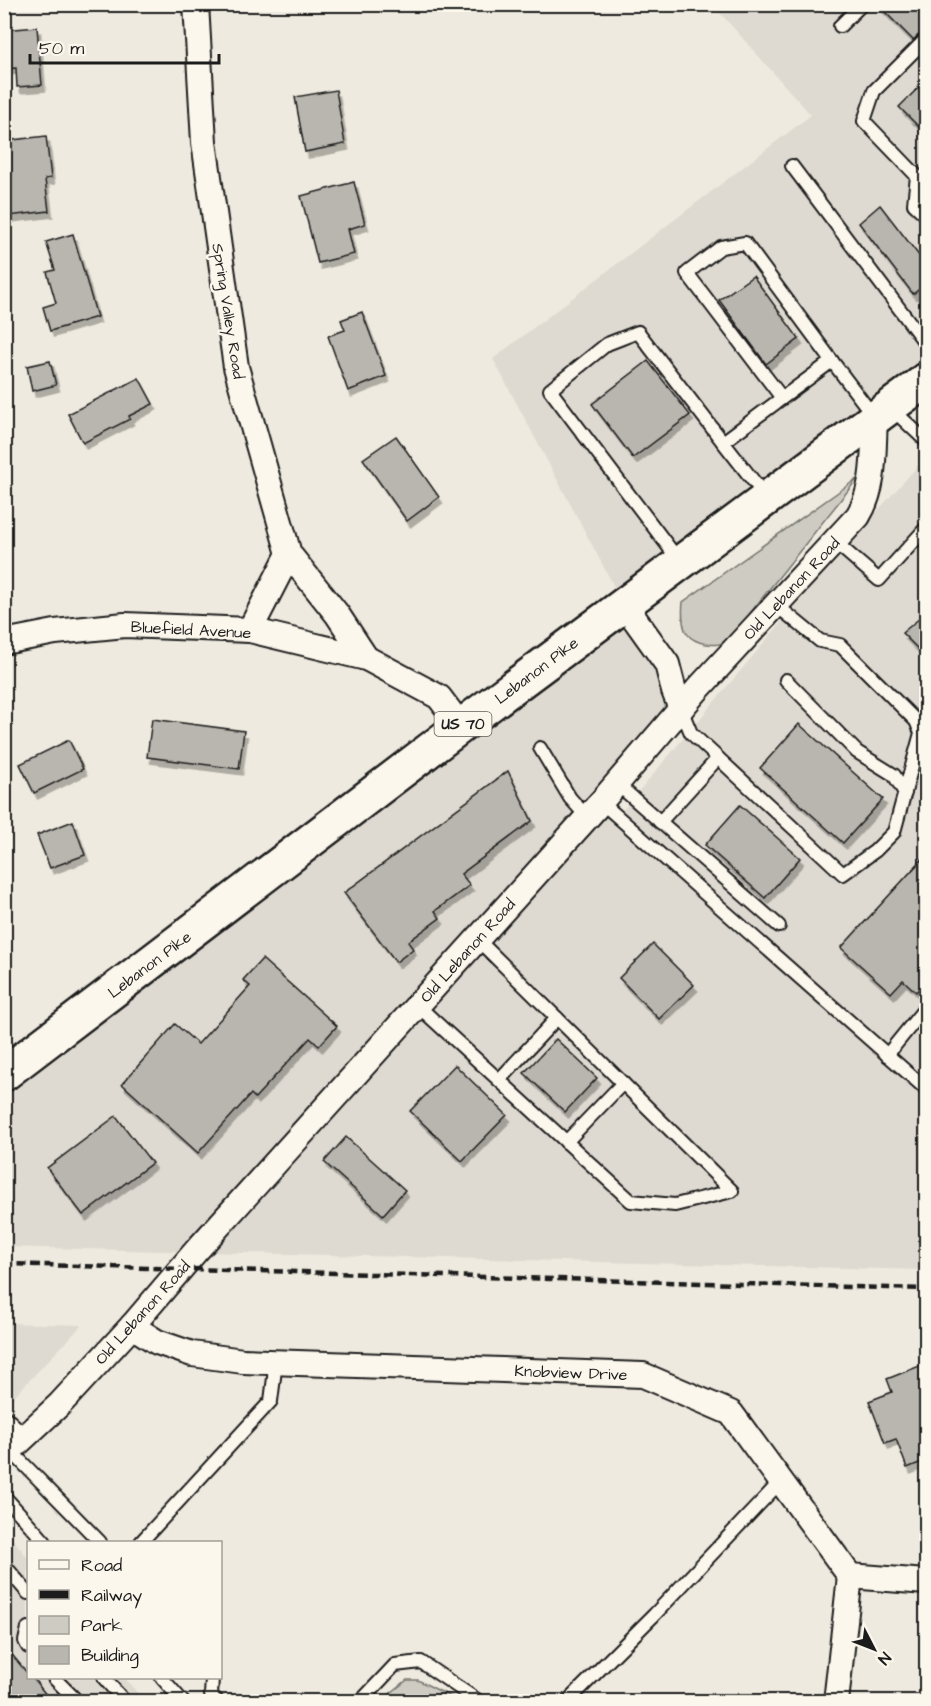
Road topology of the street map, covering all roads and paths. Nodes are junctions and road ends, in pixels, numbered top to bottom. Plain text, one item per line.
1 (196, 4) edge
2 (862, 4) edge
3 (840, 26) dead end
4 (927, 39) edge
5 (792, 166) dead end
6 (927, 215) edge
7 (927, 344) edge
8 (832, 361) junction
9 (927, 380) edge
10 (782, 398) junction
11 (882, 413) junction
12 (927, 441) edge
13 (723, 442) junction
14 (767, 498) junction
15 (927, 528) edge
16 (834, 541) junction
17 (289, 554) junction
18 (680, 563) junction
19 (624, 604) junction
20 (775, 604) junction
21 (250, 630) junction
22 (4, 642) edge
23 (366, 658) junction
24 (786, 680) dead end
25 (681, 709) junction
26 (460, 726) junction
27 (540, 748) dead end
28 (718, 758) junction
29 (616, 783) junction
30 (905, 793) junction
31 (594, 809) junction
32 (660, 822) junction
33 (778, 926) dead end
34 (477, 939) junction
35 (417, 1005) junction
36 (927, 1007) edge
37 (557, 1018) junction
38 (887, 1054) junction
39 (4, 1074) edge
40 (499, 1080) junction
41 (623, 1083) junction
42 (927, 1089) edge
43 (566, 1142) junction
44 (132, 1326) junction
45 (276, 1362) junction
46 (4, 1416) edge
47 (14, 1447) edge
48 (781, 1481) junction
49 (4, 1496) edge
50 (44, 1541) edge
51 (99, 1541) edge
52 (142, 1541) edge
53 (4, 1565) edge
54 (850, 1576) junction
55 (927, 1582) edge
56 (27, 1592) edge
57 (56, 1679) edge
58 (106, 1679) edge
59 (164, 1679) edge
60 (212, 1679) edge
61 (78, 1701) edge
62 (125, 1701) edge
63 (183, 1701) edge
64 (218, 1701) edge
65 (360, 1701) edge
66 (480, 1701) edge
67 (567, 1701) edge
68 (836, 1701) edge

1 - 17 street, Spring Valley Road
2 - 3 lane
4 - 6 lane
5 - 7 lane
8 - 10 lane
8 - 10 lane
8 - 11 lane
9 - 11 main road, Lebanon Pike / US 70
10 - 13 lane
11 - 12 lane
11 - 14 main road, Lebanon Pike / US 70
11 - 16 street, Old Lebanon Road
13 - 14 lane
13 - 18 lane
14 - 18 main road, Lebanon Pike / US 70
15 - 16 lane
16 - 20 street, Old Lebanon Road
17 - 21 street
17 - 23 street, Spring Valley Road
18 - 19 main road, Lebanon Pike / US 70
19 - 25 street
19 - 26 main road, Lebanon Pike / US 70
20 - 25 street, Old Lebanon Road
20 - 30 lane
21 - 22 street, Bluefield Avenue
21 - 23 street, Bluefield Avenue
23 - 26 street, Bluefield Avenue
24 - 30 lane
25 - 28 lane
25 - 29 street, Old Lebanon Road
26 - 39 main road, Lebanon Pike / US 70
27 - 31 lane
28 - 30 lane
28 - 32 lane
29 - 31 street, Old Lebanon Road
29 - 32 lane
31 - 34 street, Old Lebanon Road
31 - 38 lane
32 - 33 lane
34 - 35 street, Old Lebanon Road
34 - 37 lane
35 - 40 lane
35 - 44 street, Old Lebanon Road
36 - 38 lane
37 - 40 lane
37 - 41 lane
38 - 42 lane
40 - 43 lane
41 - 43 lane
41 - 43 lane
44 - 45 street, Knobview Drive
44 - 47 street, Old Lebanon Road
45 - 48 street, Knobview Drive
45 - 52 lane
46 - 47 lane
47 - 51 lane
48 - 54 street, Knobview Drive
48 - 67 lane
49 - 50 lane
53 - 56 lane
54 - 55 street
54 - 68 street
57 - 61 lane
58 - 62 lane
59 - 63 lane
60 - 64 lane
65 - 66 lane

